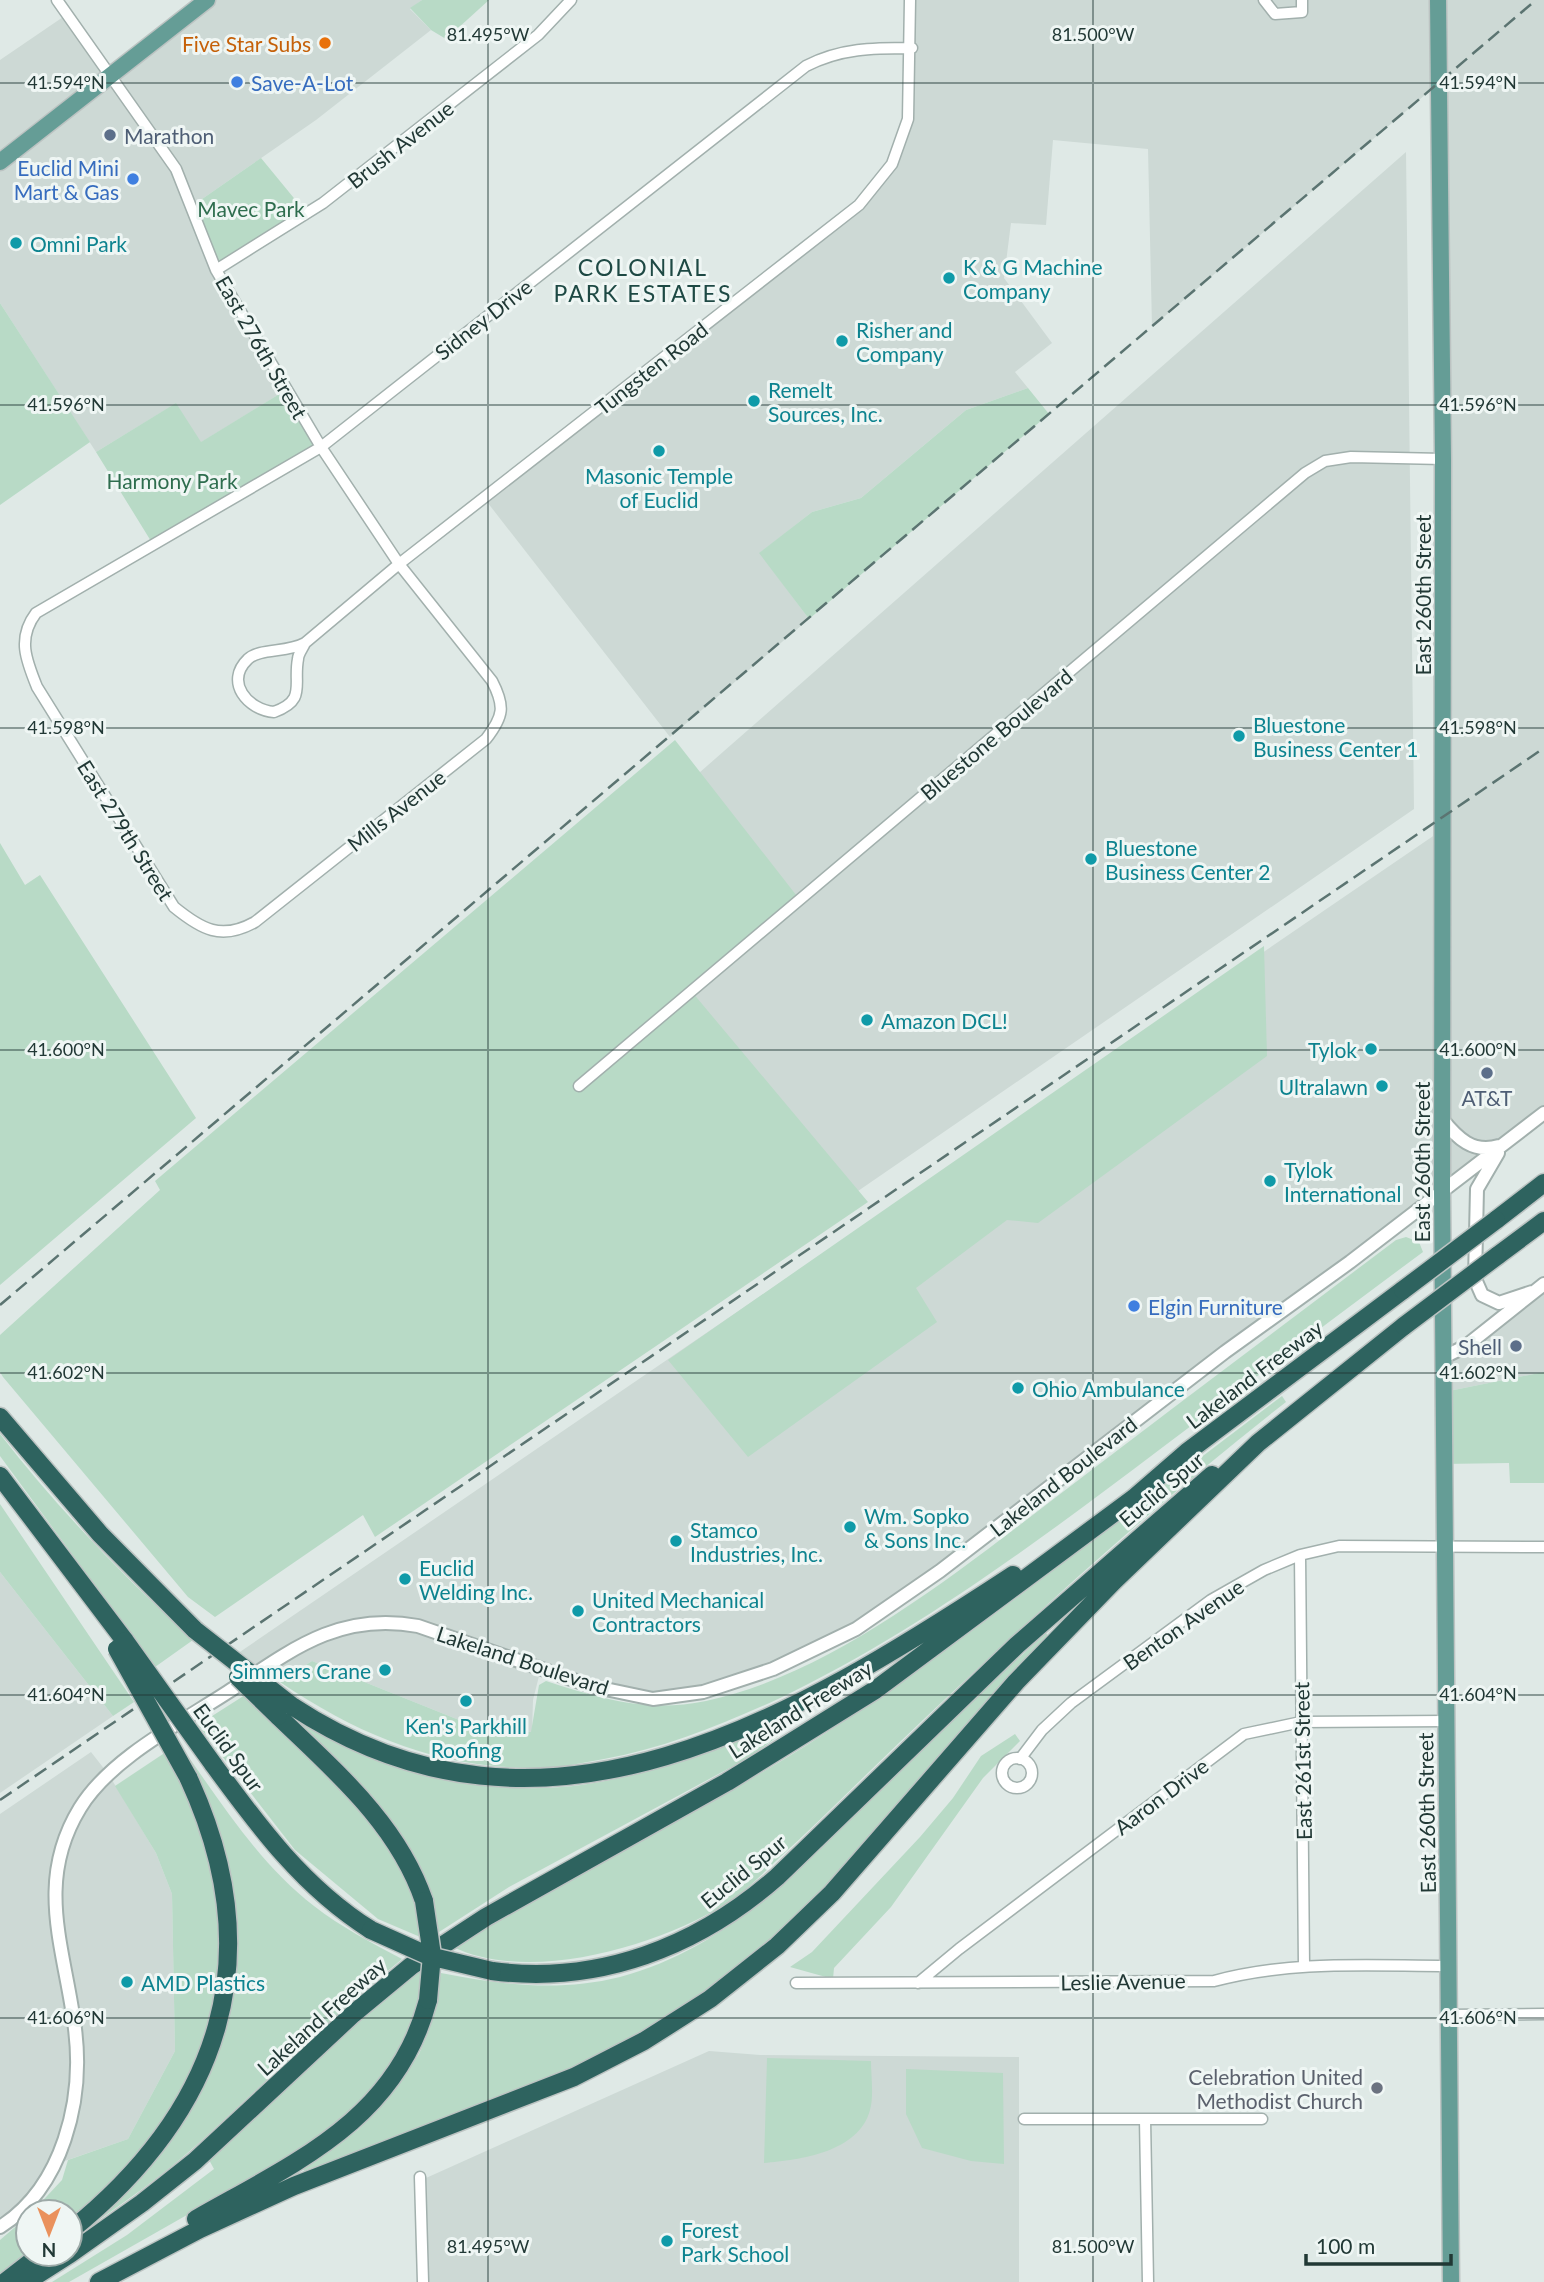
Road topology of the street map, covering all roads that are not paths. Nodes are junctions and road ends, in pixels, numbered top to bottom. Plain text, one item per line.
1 (57, 0) edge
2 (207, 0) edge
3 (571, 0) edge
4 (911, 0) edge
5 (1265, 0) edge
6 (1302, 0) edge
7 (1438, 0) edge
8 (912, 48) junction
9 (110, 75) junction
10 (0, 162) edge
11 (216, 270) junction
12 (321, 447) junction
13 (1443, 459) junction
14 (399, 564) junction
15 (51, 607) joint
16 (305, 643) junction
17 (492, 681) joint
18 (255, 922) joint
19 (579, 1086) dead end
20 (1544, 1113) edge
21 (1442, 1119) junction
22 (1504, 1145) junction
23 (1544, 1183) edge
24 (1442, 1190) junction
25 (1544, 1220) edge
26 (1544, 1284) edge
27 (1532, 1292) junction
28 (1444, 1357) junction
29 (0, 1417) edge
30 (1258, 1443) junction
31 (1187, 1452) junction
32 (0, 1476) edge
33 (1444, 1546) junction
34 (1544, 1547) edge
35 (1300, 1555) junction
36 (121, 1645) junction
37 (285, 1711) junction
38 (1446, 1721) junction
39 (1301, 1722) junction
40 (1020, 1759) dead end
41 (1304, 1966) junction
42 (1448, 1966) junction
43 (796, 1983) dead end
44 (918, 1983) junction
45 (1544, 2014) edge
46 (1448, 2015) junction
47 (1024, 2119) dead end
48 (1145, 2119) junction
49 (1262, 2119) dead end
50 (420, 2177) dead end
51 (84, 2219) edge
52 (0, 2227) edge
53 (84, 2244) edge
54 (23, 2268) edge
55 (48, 2268) edge
56 (5, 2282) edge
57 (26, 2282) edge
58 (83, 2282) edge
59 (99, 2282) edge
60 (423, 2282) edge
61 (1148, 2282) edge
62 (1451, 2282) edge

1 - 9 street, East 276th Street
2 - 9 main road
3 - 11 street, Brush Avenue
4 - 8 street, Tungsten Road
5 - 6 street
7 - 13 main road, East 260th Street
8 - 12 street, Sidney Drive
8 - 14 street, Tungsten Road
9 - 10 main road
9 - 11 street, East 276th Street
11 - 12 street, East 276th Street
12 - 14 street, East 276th Street
12 - 15 street, Sidney Drive
13 - 19 street, Bluestone Boulevard
13 - 21 main road, East 260th Street
14 - 16 street, Tungsten Road
14 - 17 street, East 276th Street
15 - 18 street, East 279th Street
16 - 16 street, Tungsten Road
17 - 18 street, Mills Avenue
20 - 22 street, Lakeland Boulevard
21 - 22 street
21 - 24 main road, East 260th Street
22 - 24 street, Lakeland Boulevard
22 - 27 street
23 - 31 highway, Lakeland Freeway, bridge
24 - 28 main road, East 260th Street
24 - 52 street, Lakeland Boulevard
25 - 30 highway, bridge
26 - 27 street
27 - 28 street
28 - 33 main road, East 260th Street
29 - 37 highway, bridge
30 - 36 highway, Euclid Spur, bridge
30 - 59 highway
31 - 37 highway, Euclid Spur
31 - 53 highway, Lakeland Freeway
32 - 36 highway
33 - 34 street, Benton Avenue
33 - 35 street, Benton Avenue
33 - 38 main road, East 260th Street
35 - 39 street, East 261st Street
35 - 40 street, Benton Avenue
36 - 51 highway, bridge
37 - 58 highway, bridge
38 - 39 street, Aaron Drive
38 - 42 main road, East 260th Street
39 - 41 street, East 261st Street
39 - 44 street, Aaron Drive
41 - 42 street, Leslie Avenue
41 - 44 street, Leslie Avenue
42 - 46 main road, East 260th Street
43 - 44 street, Leslie Avenue
45 - 46 street
46 - 62 main road, East 260th Street
47 - 48 street
48 - 49 street
48 - 61 street
50 - 60 street
54 - 56 highway
55 - 57 highway, Lakeland Freeway

